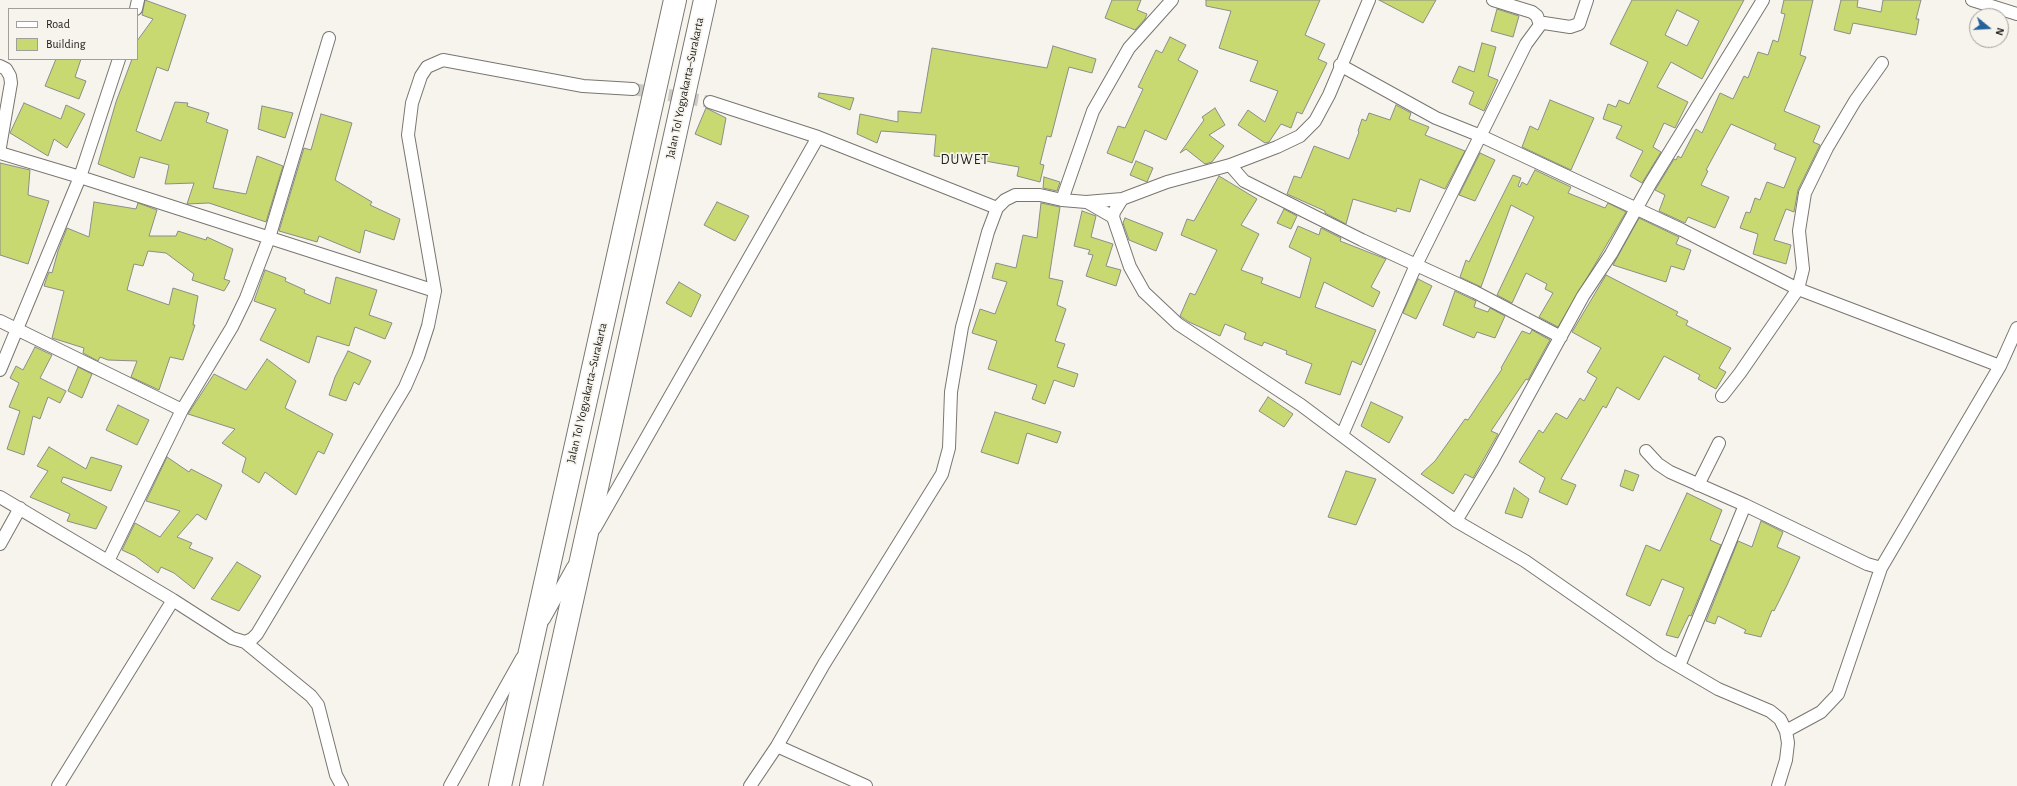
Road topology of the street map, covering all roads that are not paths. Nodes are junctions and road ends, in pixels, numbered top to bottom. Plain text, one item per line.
1 (675, 0) edge
2 (705, 0) edge
3 (1172, 0) edge
4 (1369, 0) edge
5 (1492, 0) edge
6 (1587, 0) edge
7 (1763, 0) edge
8 (1972, 0) edge
9 (2017, 14) edge
10 (1540, 25) junction
11 (329, 38) dead end
12 (119, 60) edge
13 (1882, 63) dead end
14 (1340, 65) junction
15 (0, 66) edge
16 (633, 88) tunnel mouth
17 (710, 102) tunnel mouth
18 (1481, 136) junction
19 (818, 137) junction
20 (0, 147) edge
21 (0, 153) edge
22 (1230, 165) junction
23 (80, 177) junction
24 (1122, 198) junction
25 (1062, 200) junction
26 (1086, 202) junction
27 (997, 208) junction
28 (1637, 210) junction
29 (1113, 218) junction
30 (269, 238) junction
31 (1416, 265) junction
32 (1798, 289) junction
33 (435, 291) junction
34 (0, 321) edge
35 (2017, 328) edge
36 (17, 330) junction
37 (1561, 337) junction
38 (2000, 366) junction
39 (0, 370) edge
40 (1722, 396) dead end
41 (182, 410) junction
42 (1342, 435) junction
43 (1719, 443) dead end
44 (1646, 451) dead end
45 (1698, 485) junction
46 (0, 497) edge
47 (1745, 505) junction
48 (20, 508) junction
49 (1456, 522) junction
50 (0, 544) edge
51 (108, 561) junction
52 (1881, 568) junction
53 (173, 600) junction
54 (245, 642) junction
55 (1679, 666) junction
56 (1786, 731) junction
57 (777, 746) junction
58 (58, 786) edge
59 (342, 786) edge
60 (450, 786) edge
61 (500, 786) edge
62 (531, 786) edge
63 (750, 786) edge
64 (866, 786) edge
65 (1778, 786) edge

1 - 61 highway, Jalan Tol Yogyakarta–Surakarta
2 - 62 highway, Jalan Tol Yogyakarta–Surakarta
3 - 25 street
4 - 14 street
5 - 10 street
6 - 10 street
7 - 28 street
8 - 9 street
10 - 18 street
11 - 30 street
12 - 23 street
13 - 32 street
14 - 18 street
14 - 22 street
15 - 20 street
16 - 33 street
17 - 19 street
18 - 28 street
18 - 31 street
19 - 27 street
19 - 60 street
21 - 23 street
22 - 24 street
22 - 31 street
23 - 30 street
23 - 36 street
24 - 26 street
24 - 29 street
25 - 26 street
25 - 27 street
26 - 29 street
27 - 57 street
28 - 32 street
28 - 37 street
29 - 42 street
30 - 33 street
30 - 41 street
31 - 37 street
31 - 42 street
32 - 38 street
32 - 40 street
33 - 54 street
34 - 36 street
35 - 38 street
36 - 39 street
36 - 41 street
37 - 49 street
38 - 52 street
41 - 51 street
42 - 49 street
43 - 45 street
44 - 45 street
45 - 47 street
46 - 48 street
47 - 52 street
47 - 55 street
48 - 50 street
48 - 51 street
49 - 55 street
51 - 53 street
52 - 56 street
53 - 54 street
53 - 58 street
54 - 59 street
55 - 56 street
56 - 65 street
57 - 63 street
57 - 64 street

